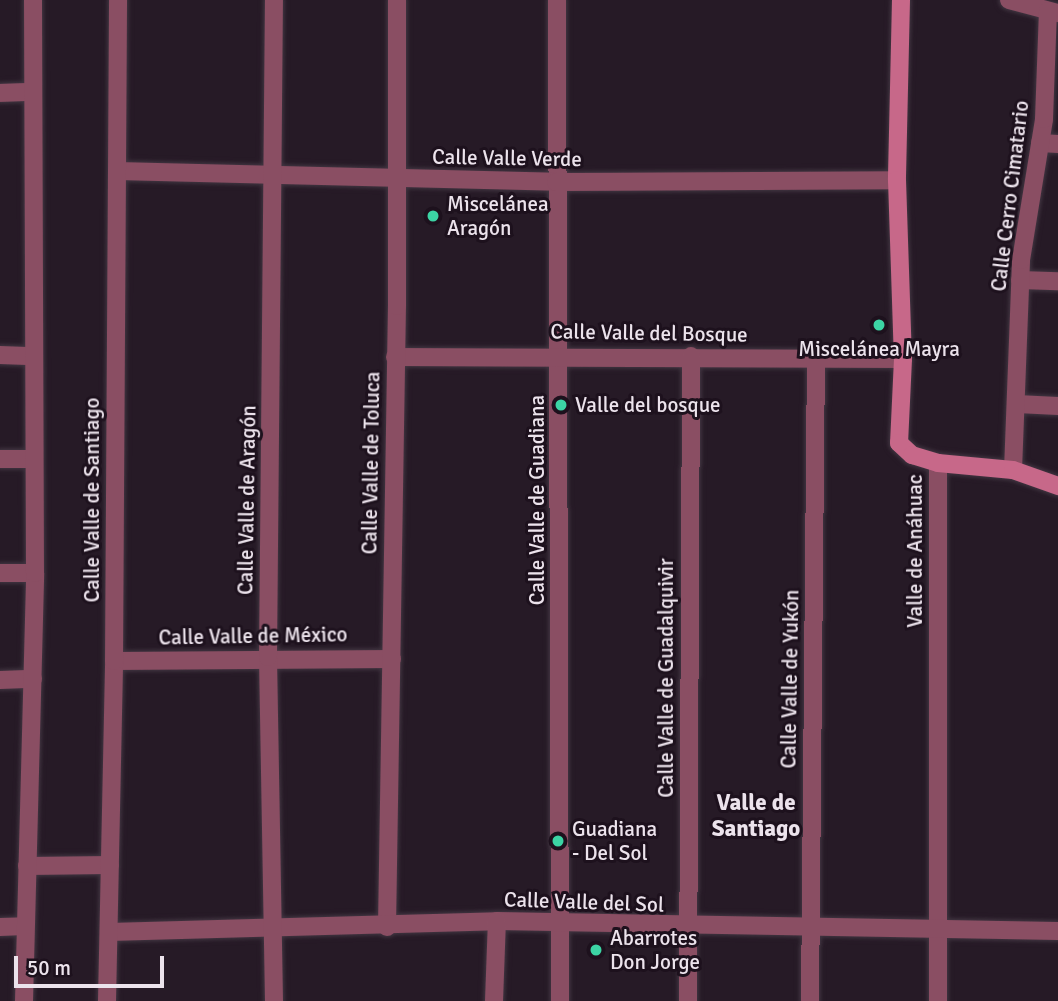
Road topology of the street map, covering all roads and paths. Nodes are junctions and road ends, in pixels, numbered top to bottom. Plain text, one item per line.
1 (33, 0) edge
2 (118, 0) edge
3 (274, 0) edge
4 (397, 0) edge
5 (557, 0) edge
6 (901, 0) edge
7 (1019, 1) edge
8 (1053, 12) edge
9 (33, 92) junction
10 (0, 93) edge
11 (1049, 143) edge
12 (117, 171) junction
13 (273, 174) junction
14 (395, 180) junction
15 (897, 180) junction
16 (555, 182) junction
17 (1020, 280) junction
18 (1058, 281) edge
19 (561, 354) junction
20 (0, 355) edge
21 (34, 356) junction
22 (691, 356) junction
23 (395, 357) junction
24 (816, 357) junction
25 (903, 359) junction
26 (1017, 404) junction
27 (1058, 406) edge
28 (0, 459) edge
29 (34, 459) junction
30 (938, 463) junction
31 (1013, 470) junction
32 (1057, 485) edge
33 (0, 573) edge
34 (34, 573) junction
35 (268, 657) junction
36 (391, 659) junction
37 (114, 661) junction
38 (33, 679) junction
39 (0, 680) edge
40 (110, 865) junction
41 (27, 866) junction
42 (497, 921) junction
43 (558, 925) junction
44 (0, 926) edge
45 (25, 926) junction
46 (271, 927) junction
47 (387, 927) junction
48 (687, 928) junction
49 (810, 930) junction
50 (939, 930) junction
51 (1058, 931) edge
52 (109, 932) junction
53 (24, 1001) edge
54 (107, 1001) edge
55 (274, 1001) edge
56 (494, 1001) edge
57 (559, 1001) edge
58 (688, 1001) edge
59 (810, 1001) edge
60 (938, 1001) edge

1 - 9 street
2 - 12 street, Calle Valle de Santiago
3 - 13 street, Calle Valle de Aragón
4 - 14 street, Calle Valle de Toluca
5 - 16 street, Calle Valle de Guadiana
6 - 15 street, Valle de Anáhuac
7 - 8 street
8 - 11 street, Calle Cerro Cimatario
9 - 10 street
9 - 21 street
11 - 17 street, Calle Cerro Cimatario
12 - 13 street, Calle Valle Verde
12 - 37 street, Calle Valle de Santiago
13 - 14 street, Calle Valle Verde
13 - 35 street, Calle Valle de Aragón
14 - 16 street, Calle Valle Verde
14 - 23 street, Calle Valle de Toluca
15 - 16 street, Calle Valle Verde
15 - 25 street, Valle de Anáhuac
16 - 19 street, Calle Valle de Guadiana
17 - 18 street
17 - 26 street, Calle Cerro Cimatario
19 - 22 street, Calle Valle del Bosque
19 - 23 street, Calle Valle del Bosque
19 - 43 street, Calle Valle de Guadiana
20 - 21 street
21 - 29 street
22 - 24 street, Calle Valle del Bosque
22 - 48 street, Calle Valle de Guadalquivir
23 - 36 street, Calle Valle de Toluca
24 - 25 street, Calle Valle del Bosque
24 - 49 street, Calle Valle de Yukón
25 - 30 street, Valle de Anáhuac
26 - 27 street
26 - 31 street, Calle Cerro Cimatario
28 - 29 street
29 - 34 street
30 - 31 street
30 - 50 street, Valle de Anáhuac
31 - 32 street
33 - 34 street
34 - 38 street
35 - 36 street, Calle Valle de México
35 - 37 street, Calle Valle de México
35 - 46 street, Calle Valle de Aragón
36 - 47 street, Calle Valle de Toluca
37 - 40 street, Calle Valle de Santiago
38 - 39 street
38 - 41 street
40 - 41 street
40 - 52 street, Calle Valle de Santiago
41 - 45 street
42 - 43 street, Calle Valle del Sol
42 - 47 street, Calle Valle del Sol
42 - 56 street
43 - 48 street, Calle Valle del Sol
43 - 57 street, Calle Valle de Guadiana
44 - 45 street
45 - 53 street
46 - 47 street, Calle Valle del Sol
46 - 52 street, Calle Valle del Sol
46 - 55 street, Calle Valle de Aragón
48 - 49 street, Calle Valle del Sol
48 - 58 street, Calle Valle de Guadalquivir
49 - 50 street, Calle Valle del Sol
49 - 59 street, Calle Valle de Yukón
50 - 51 street, Calle Valle del Sol
50 - 60 street, Valle de Anáhuac
52 - 54 street, Calle Valle de Santiago

